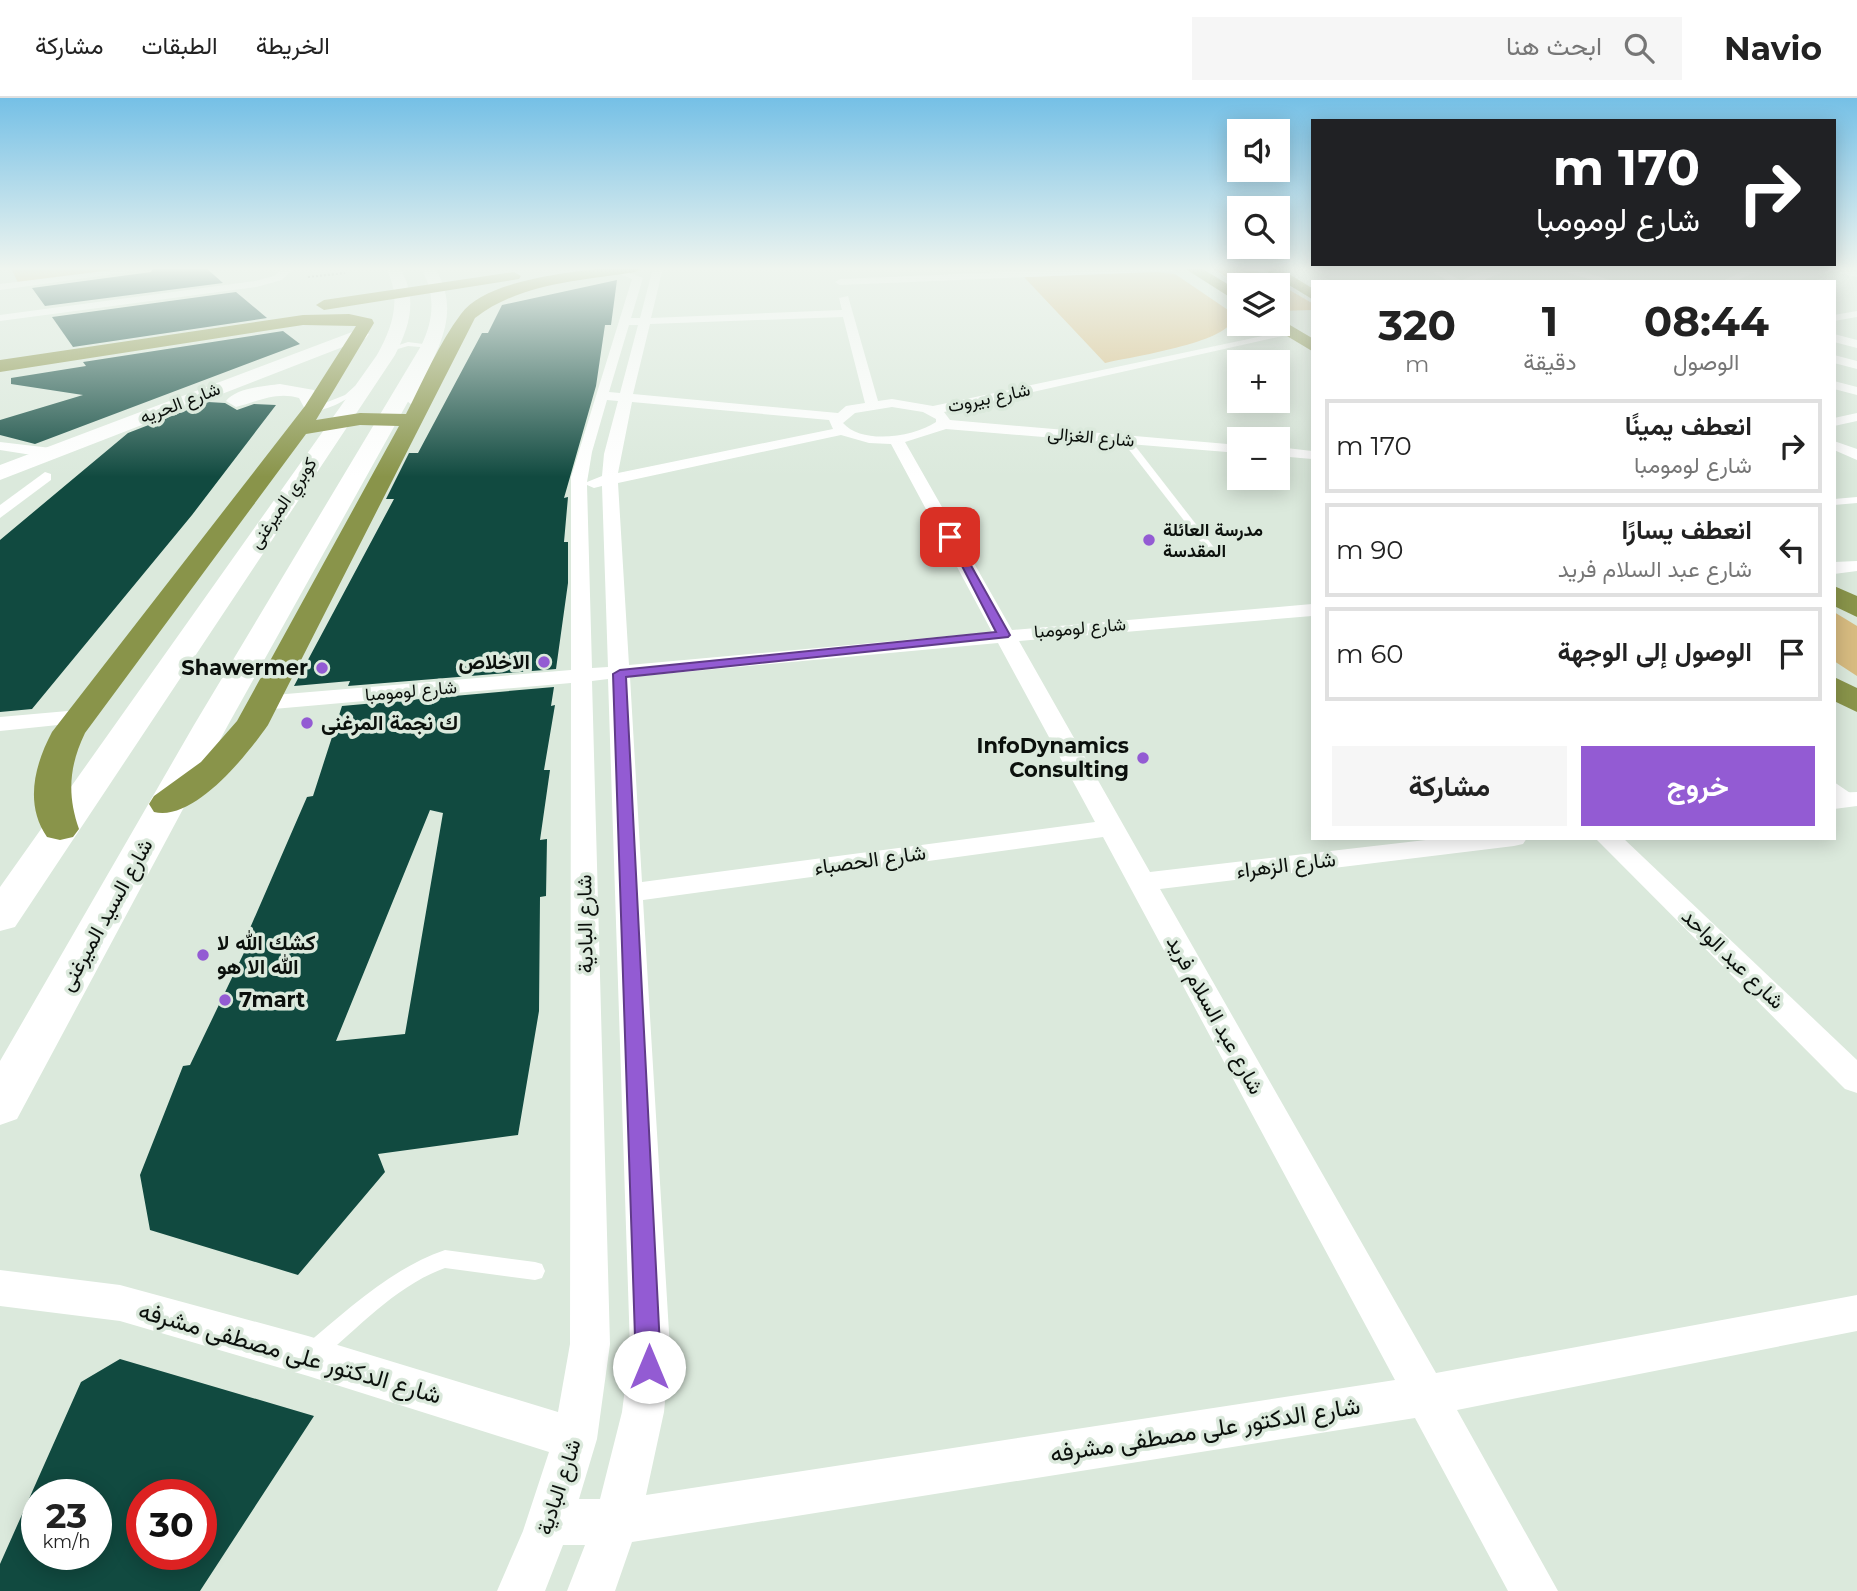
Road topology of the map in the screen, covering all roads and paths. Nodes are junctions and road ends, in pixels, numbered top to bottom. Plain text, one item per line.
1 (124, 338) edge
2 (187, 338) edge
3 (333, 338) edge
4 (359, 338) edge
5 (395, 338) edge
6 (433, 338) edge
7 (458, 338) edge
8 (629, 338) edge
9 (855, 338) edge
10 (1239, 338) edge
11 (1836, 339) edge
12 (1857, 344) edge
13 (0, 357) edge
14 (1836, 360) edge
15 (1857, 365) edge
16 (0, 366) edge
17 (230, 384) junction
18 (1836, 385) edge
19 (1857, 391) edge
20 (254, 395) junction
21 (613, 396) junction
22 (872, 404) junction
23 (934, 410) junction
24 (416, 415) junction
25 (1857, 416) edge
26 (307, 419) junction
27 (1836, 421) edge
28 (840, 424) junction
29 (943, 425) junction
30 (896, 439) junction
31 (1126, 440) junction
32 (0, 446) edge
33 (1836, 446) edge
34 (1227, 448) edge
35 (51, 453) junction
36 (1290, 453) edge
37 (1311, 455) edge
38 (1857, 455) edge
39 (0, 473) edge
40 (45, 477) junction
41 (610, 479) junction
42 (579, 486) junction
43 (0, 495) edge
44 (1857, 500) edge
45 (1836, 502) edge
46 (0, 513) edge
47 (1213, 552) dead end
48 (1857, 566) edge
49 (1836, 568) edge
50 (1836, 595) edge
51 (1857, 608) edge
52 (1311, 610) edge
53 (1004, 635) junction
54 (620, 674) junction
55 (583, 677) junction
56 (1836, 688) edge
57 (1857, 702) edge
58 (262, 704) junction
59 (79, 717) junction
60 (0, 724) edge
61 (167, 804) junction
62 (1111, 828) junction
63 (60, 829) junction
64 (1497, 840) edge
65 (1610, 840) edge
66 (1141, 882) junction
67 (629, 893) junction
68 (0, 917) edge
69 (1857, 1080) edge
70 (0, 1105) edge
71 (535, 1271) dead end
72 (0, 1288) edge
73 (1857, 1313) edge
74 (308, 1356) junction
75 (1426, 1396) junction
76 (575, 1439) junction
77 (550, 1522) junction
78 (617, 1522) junction
79 (520, 1591) edge
80 (591, 1591) edge
81 (1534, 1591) edge

1 - 13 highway
2 - 16 highway
3 - 17 main road, شارع الحريه
4 - 26 highway
5 - 63 main road, كوبري الميرغنى
6 - 61 main road, شارع السيد الميرغنى
7 - 24 highway
8 - 21 street, شارع البادية
9 - 22 street
10 - 23 street, شارع بيروت
11 - 12 street
14 - 15 street
17 - 20 main road
17 - 35 main road, شارع الحريه
18 - 19 street
20 - 26 main road, شارع الحريه
20 - 40 main road, شارع الحريه
21 - 28 street
21 - 41 street, شارع البادية
21 - 42 street, شارع البادية
22 - 23 street
22 - 28 street
23 - 29 street
24 - 26 highway
24 - 26 lane
24 - 58 highway
25 - 27 street
26 - 59 highway
28 - 30 street
28 - 41 street
29 - 30 street
29 - 31 street, شارع الغزالى
30 - 53 street, شارع عبد السلام فريد
31 - 34 street, شارع الغزالى
31 - 47 lane
32 - 35 street
33 - 38 street
35 - 39 main road, شارع الحريه
36 - 37 street
40 - 43 main road, شارع الحريه
40 - 46 street
41 - 42 street
41 - 54 street, شارع البادية
42 - 55 street, شارع البادية
44 - 45 lane
48 - 49 street
50 - 51 highway
52 - 53 street, شارع لومومبا
53 - 54 street, شارع لومومبا
53 - 62 street, شارع عبد السلام فريد
54 - 55 street, شارع لومومبا
54 - 67 street, شارع البادية
55 - 58 street, شارع لومومبا
55 - 76 street, شارع البادية
56 - 57 highway
58 - 61 highway
59 - 60 street
59 - 63 highway
61 - 70 main road, شارع السيد الميرغنى
62 - 66 street, شارع عبد السلام فريد
62 - 67 street, شارع الحصباء
63 - 68 main road
64 - 66 street, شارع الزهراء
65 - 69 street, شارع عبد الواحد
66 - 75 street, شارع عبد السلام فريد
67 - 78 street, شارع البادية
71 - 74 lane
72 - 74 street, شارع الدكتور على مصطفى مشرفه
73 - 75 street, شارع الدكتور على مصطفى مشرفه
74 - 76 street, شارع الدكتور على مصطفى مشرفه
75 - 78 street, شارع الدكتور على مصطفى مشرفه
75 - 81 street, شارع عبد السلام فريد
76 - 77 street, شارع البادية
77 - 78 street, شارع الدكتور على مصطفى مشرفه
77 - 79 street, شارع البادية
78 - 80 street, شارع البادية

